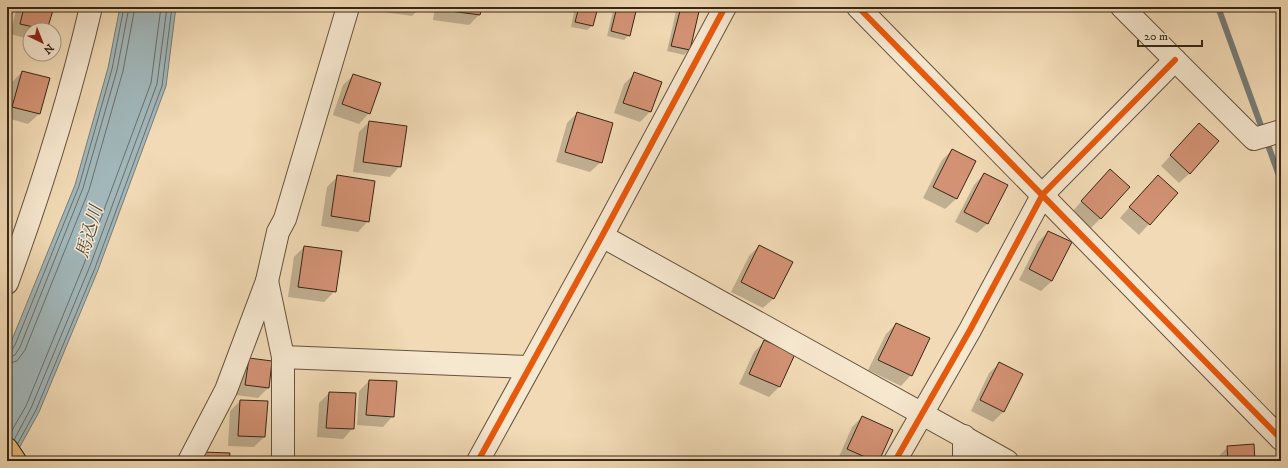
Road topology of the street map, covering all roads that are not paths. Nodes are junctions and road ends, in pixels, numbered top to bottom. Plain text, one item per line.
1 (91, 7) edge
2 (348, 7) edge
3 (725, 7) edge
4 (858, 7) edge
5 (1122, 7) edge
6 (1175, 60) junction
7 (1279, 137) edge
8 (1043, 194) junction
9 (602, 236) junction
10 (267, 281) junction
11 (7, 283) edge
12 (283, 358) junction
13 (528, 367) junction
14 (922, 413) junction
15 (964, 436) junction
16 (1281, 439) edge
17 (7, 449) edge
18 (15, 461) edge
19 (189, 461) edge
20 (283, 461) edge
21 (478, 461) edge
22 (895, 461) edge
23 (964, 461) edge
24 (1007, 461) edge

1 - 11 street
2 - 10 street
3 - 9 street
4 - 8 street
5 - 6 street
6 - 7 street
6 - 8 street
8 - 14 street
8 - 16 street
9 - 13 street
9 - 14 street
10 - 12 street
10 - 19 street
12 - 13 street
12 - 20 street
13 - 21 street
14 - 15 street
14 - 22 street
15 - 23 street
15 - 24 street
17 - 18 highway

